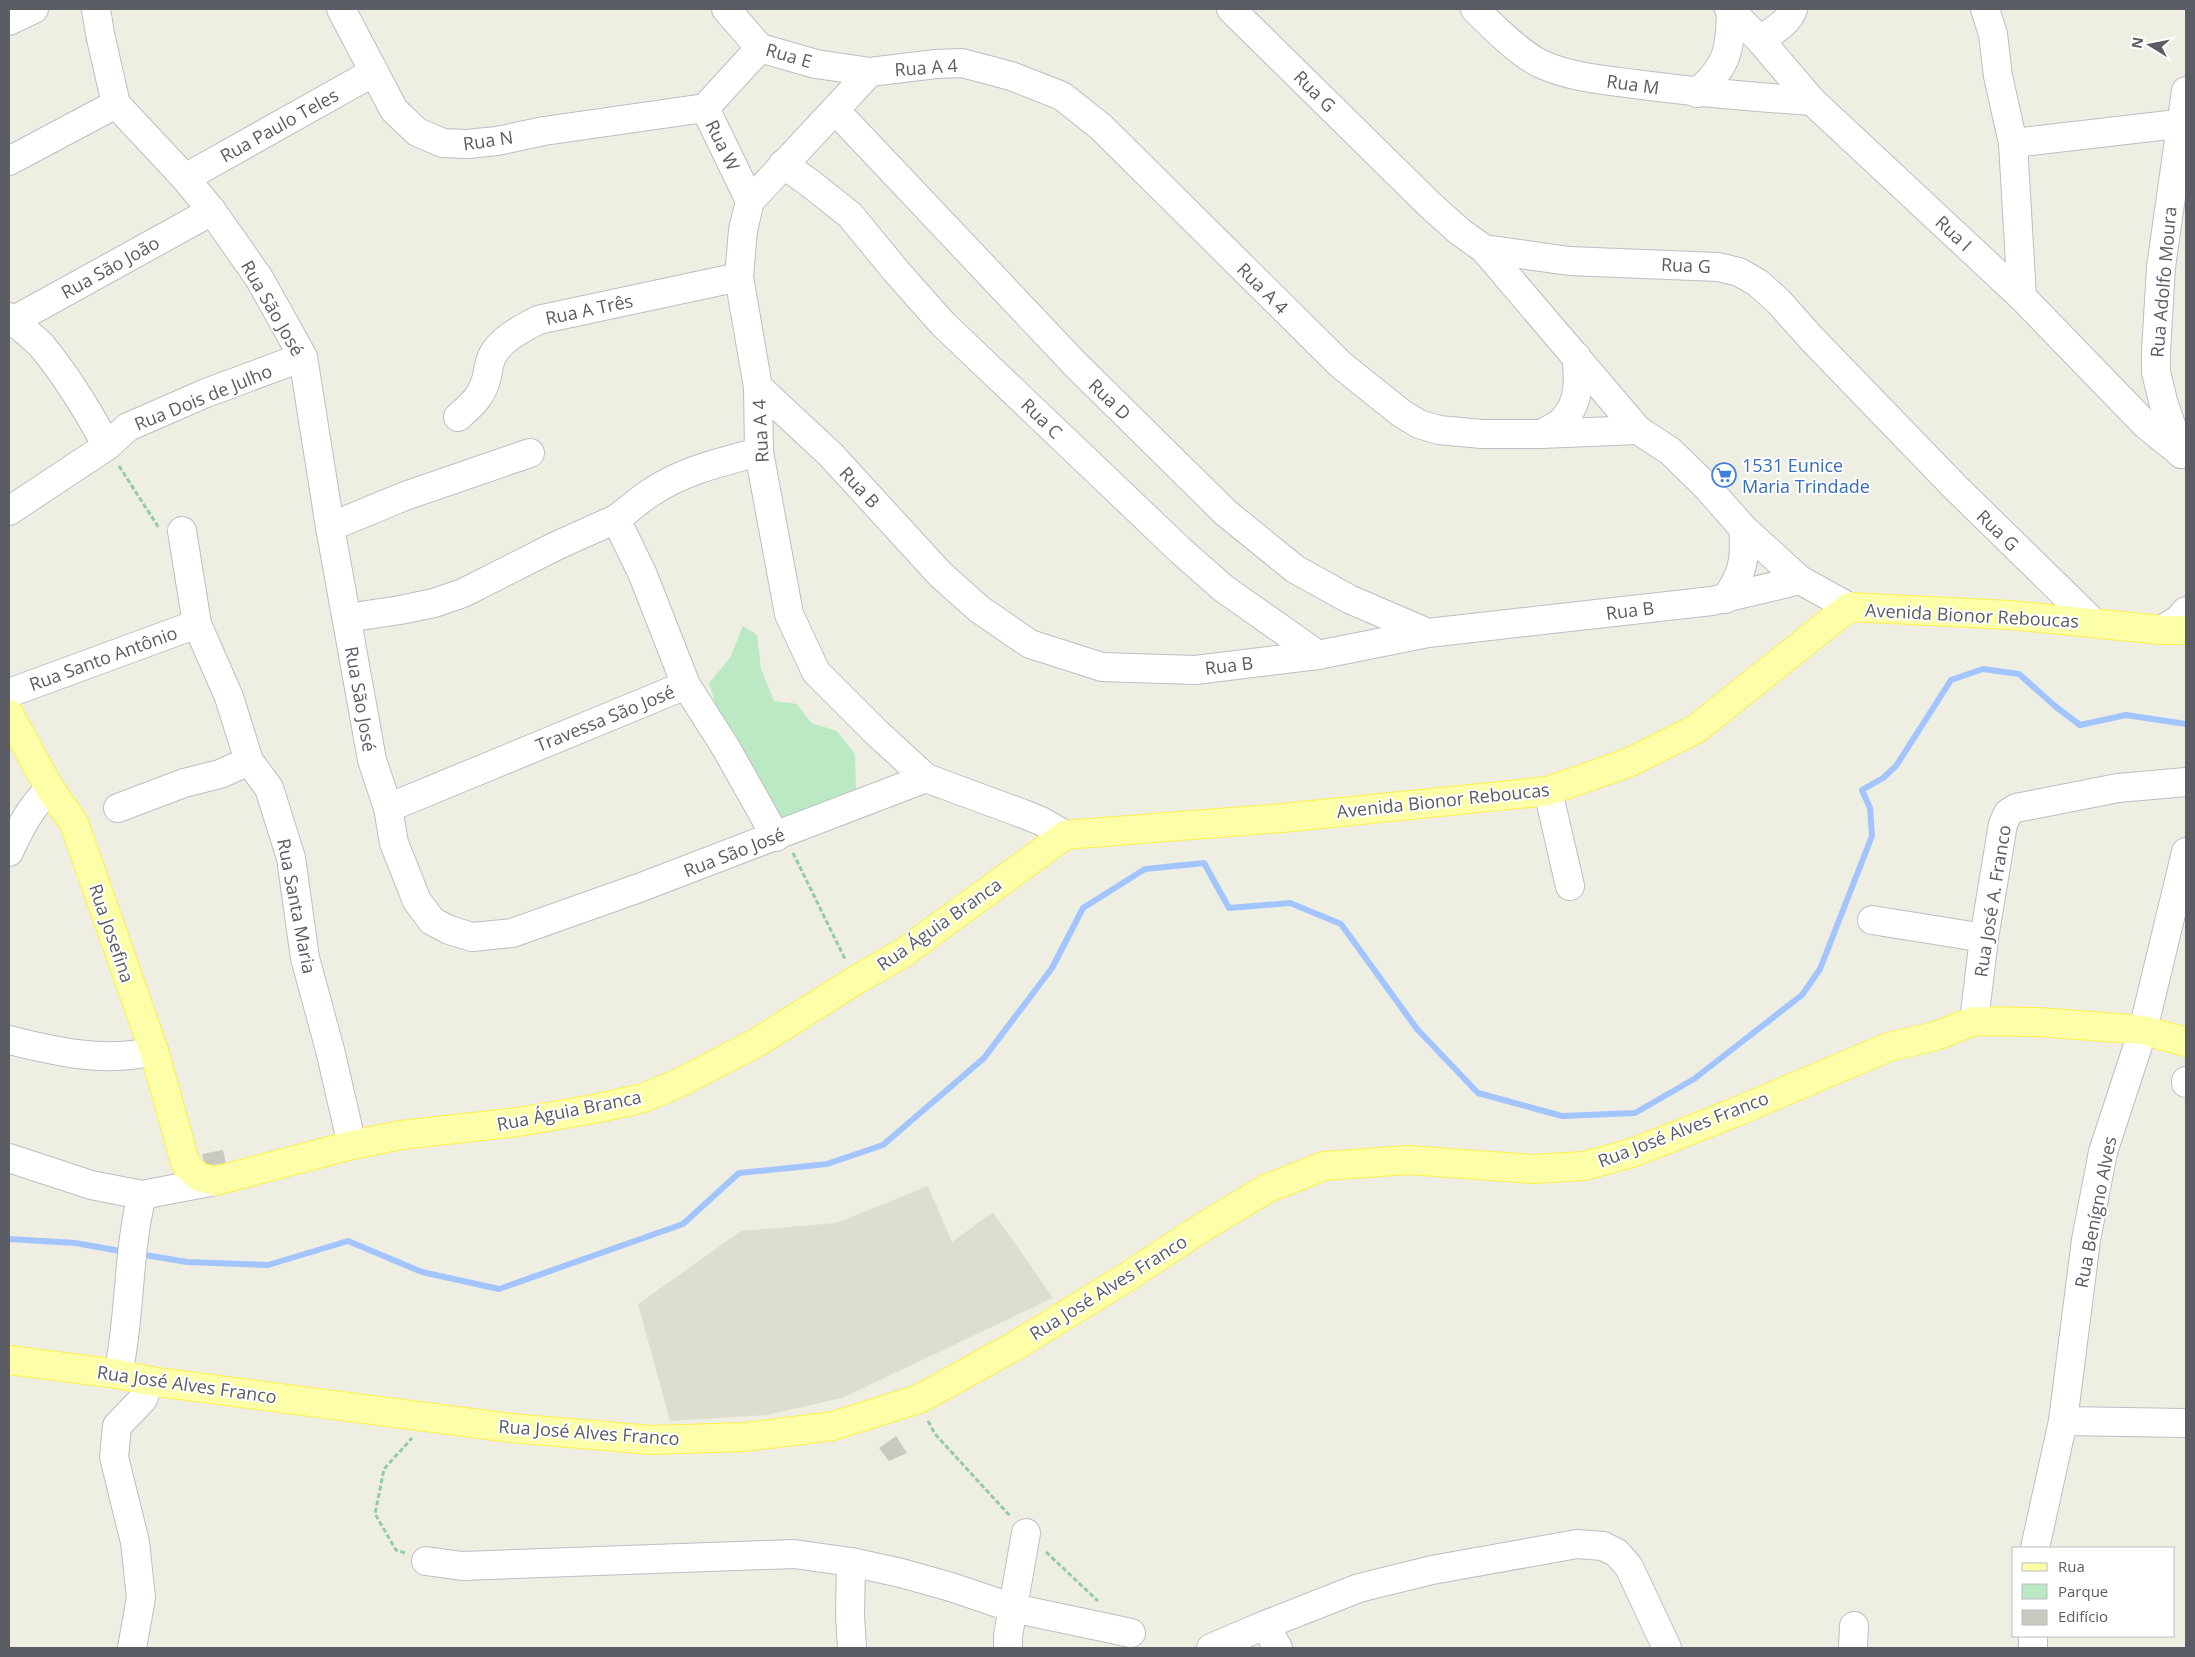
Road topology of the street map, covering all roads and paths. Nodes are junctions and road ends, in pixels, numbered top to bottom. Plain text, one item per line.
1 (34, 9) edge
2 (96, 9) edge
3 (341, 9) edge
4 (726, 9) edge
5 (1231, 9) edge
6 (1475, 9) edge
7 (1793, 9) edge
8 (1985, 9) edge
9 (1730, 10) edge
10 (9, 21) edge
11 (1760, 40) junction
12 (760, 48) junction
13 (374, 72) junction
14 (870, 72) junction
15 (2186, 91) edge
16 (1697, 93) junction
17 (1812, 101) junction
18 (116, 104) junction
19 (705, 108) junction
20 (835, 110) junction
21 (2183, 124) edge
22 (2014, 143) junction
23 (9, 160) edge
24 (783, 164) junction
25 (185, 178) junction
26 (750, 201) junction
27 (212, 211) junction
28 (1484, 249) junction
29 (739, 277) junction
30 (2022, 297) junction
31 (10, 320) edge
32 (1576, 356) junction
33 (303, 357) junction
34 (758, 387) junction
35 (458, 416) dead end
36 (1541, 434) junction
37 (1646, 435) junction
38 (530, 452) dead end
39 (759, 452) junction
40 (111, 454) junction
41 (2184, 462) edge
42 (9, 511) edge
43 (616, 520) junction
44 (330, 527) junction
45 (1743, 528) junction
46 (182, 531) joint
47 (1800, 580) junction
48 (1725, 599) junction
49 (1849, 607) junction
50 (2186, 611) edge
51 (347, 618) junction
52 (2093, 622) junction
53 (197, 624) junction
54 (2174, 630) edge
55 (1428, 633) junction
56 (1318, 654) junction
57 (686, 685) junction
58 (9, 693) edge
59 (9, 714) edge
60 (249, 761) junction
61 (926, 778) junction
62 (2186, 782) edge
63 (50, 789) junction
64 (1548, 791) junction
65 (118, 808) dead end
66 (388, 808) junction
67 (780, 835) junction
68 (1065, 835) junction
69 (9, 852) edge
70 (2186, 852) edge
71 (1570, 886) dead end
72 (1872, 920) dead end
73 (1984, 938) junction
74 (856, 980) junction
75 (1974, 1022) junction
76 (2143, 1030) junction
77 (9, 1040) edge
78 (2186, 1042) edge
79 (154, 1051) junction
80 (352, 1145) junction
81 (9, 1158) edge
82 (215, 1181) junction
83 (142, 1195) junction
84 (9, 1360) edge
85 (118, 1374) junction
86 (149, 1381) junction
87 (416, 1415) junction
88 (2063, 1422) junction
89 (2186, 1423) edge
90 (1026, 1533) dead end
91 (2035, 1547) edge
92 (426, 1561) joint
93 (851, 1562) junction
94 (1013, 1608) junction
95 (1265, 1625) junction
96 (1131, 1633) dead end
97 (132, 1648) edge
98 (852, 1648) edge
99 (1008, 1648) edge
100 (1211, 1648) edge
101 (1278, 1648) edge
102 (1667, 1648) edge

1 - 10 street
2 - 18 street
3 - 13 street, Rua N
4 - 12 street, Rua E
5 - 28 street, Rua G
6 - 16 street, Rua M
7 - 11 street
8 - 22 street
9 - 11 street, Rua I
9 - 16 street
11 - 17 street, Rua I
12 - 14 street, Rua E
12 - 19 street, Rua W
13 - 19 street, Rua N
13 - 25 street, Rua Paulo Teles
14 - 20 street, Rua A 4
14 - 36 street, Rua A 4
15 - 21 street, Rua Adolfo Moura
16 - 17 street, Rua M
17 - 30 street, Rua I
18 - 23 street
18 - 25 street, Rua São José
19 - 26 street, Rua W
20 - 24 street, Rua A 4
20 - 55 street, Rua D
21 - 22 street
21 - 41 street, Rua Adolfo Moura
22 - 30 street
24 - 26 street, Rua A 4
24 - 56 street, Rua C
25 - 27 street, Rua São José
26 - 29 street, Rua A 4
27 - 31 street, Rua São João
27 - 33 street, Rua São José
28 - 32 street
28 - 52 street, Rua G
29 - 34 street, Rua A 4
29 - 35 street, Rua A Três
30 - 41 street, Rua I
31 - 40 street
32 - 36 street
32 - 37 street
33 - 40 street, Rua Dois de Julho
33 - 44 street, Rua São José
34 - 39 street, Rua A 4
34 - 56 street, Rua B
36 - 37 street, Rua A 4
37 - 45 street
38 - 44 street
39 - 43 street
39 - 61 street, Rua A 4
40 - 42 street, Rua Dois de Julho
40 - 46 path
43 - 51 street
43 - 57 street
44 - 51 street, Rua São José
45 - 47 street
45 - 48 street
46 - 53 street, Rua Santa Maria
47 - 48 street, Rua B
47 - 49 street
48 - 55 street, Rua B
49 - 52 main road, Avenida Bionor Reboucas
49 - 64 main road, Avenida Bionor Reboucas
50 - 54 street
51 - 66 street, Rua São José
52 - 54 main road, Avenida Bionor Reboucas
53 - 58 street, Rua Santo Antônio
53 - 60 street, Rua Santa Maria
55 - 56 street, Rua B
57 - 66 street, Travessa São José
57 - 67 street, Travessa São José
59 - 63 main road, Rua Josefina
60 - 65 street
60 - 80 street, Rua Santa Maria
61 - 67 street, Rua São José
61 - 68 street
62 - 73 street, Rua José A. Franco
63 - 69 street
63 - 79 main road, Rua Josefina
64 - 68 main road, Avenida Bionor Reboucas
64 - 71 street
66 - 67 street, Rua São José
67 - 74 path
68 - 74 main road, Rua Águia Branca
70 - 76 street, Rua Benígno Alves
72 - 73 street
73 - 75 street, Rua José A. Franco
74 - 80 main road, Rua Águia Branca
75 - 76 main road, Rua José Alves Franco
75 - 87 main road, Rua José Alves Franco
76 - 78 main road, Rua José Alves Franco
76 - 88 street, Rua Benígno Alves
77 - 79 street
79 - 82 main road, Rua Josefina
80 - 82 main road, Rua Águia Branca
81 - 83 street, Rua Águia Branca
82 - 83 street, Rua Águia Branca
83 - 85 street
84 - 85 main road, Rua José Alves Franco
85 - 86 main road, Rua José Alves Franco
86 - 87 main road, Rua José Alves Franco
86 - 97 street
87 - 92 path
88 - 89 street
88 - 91 street, Rua Benígno Alves
90 - 94 street
92 - 93 street
93 - 94 street
93 - 98 street
94 - 96 street
94 - 99 street
95 - 100 street
95 - 101 street
95 - 102 street

